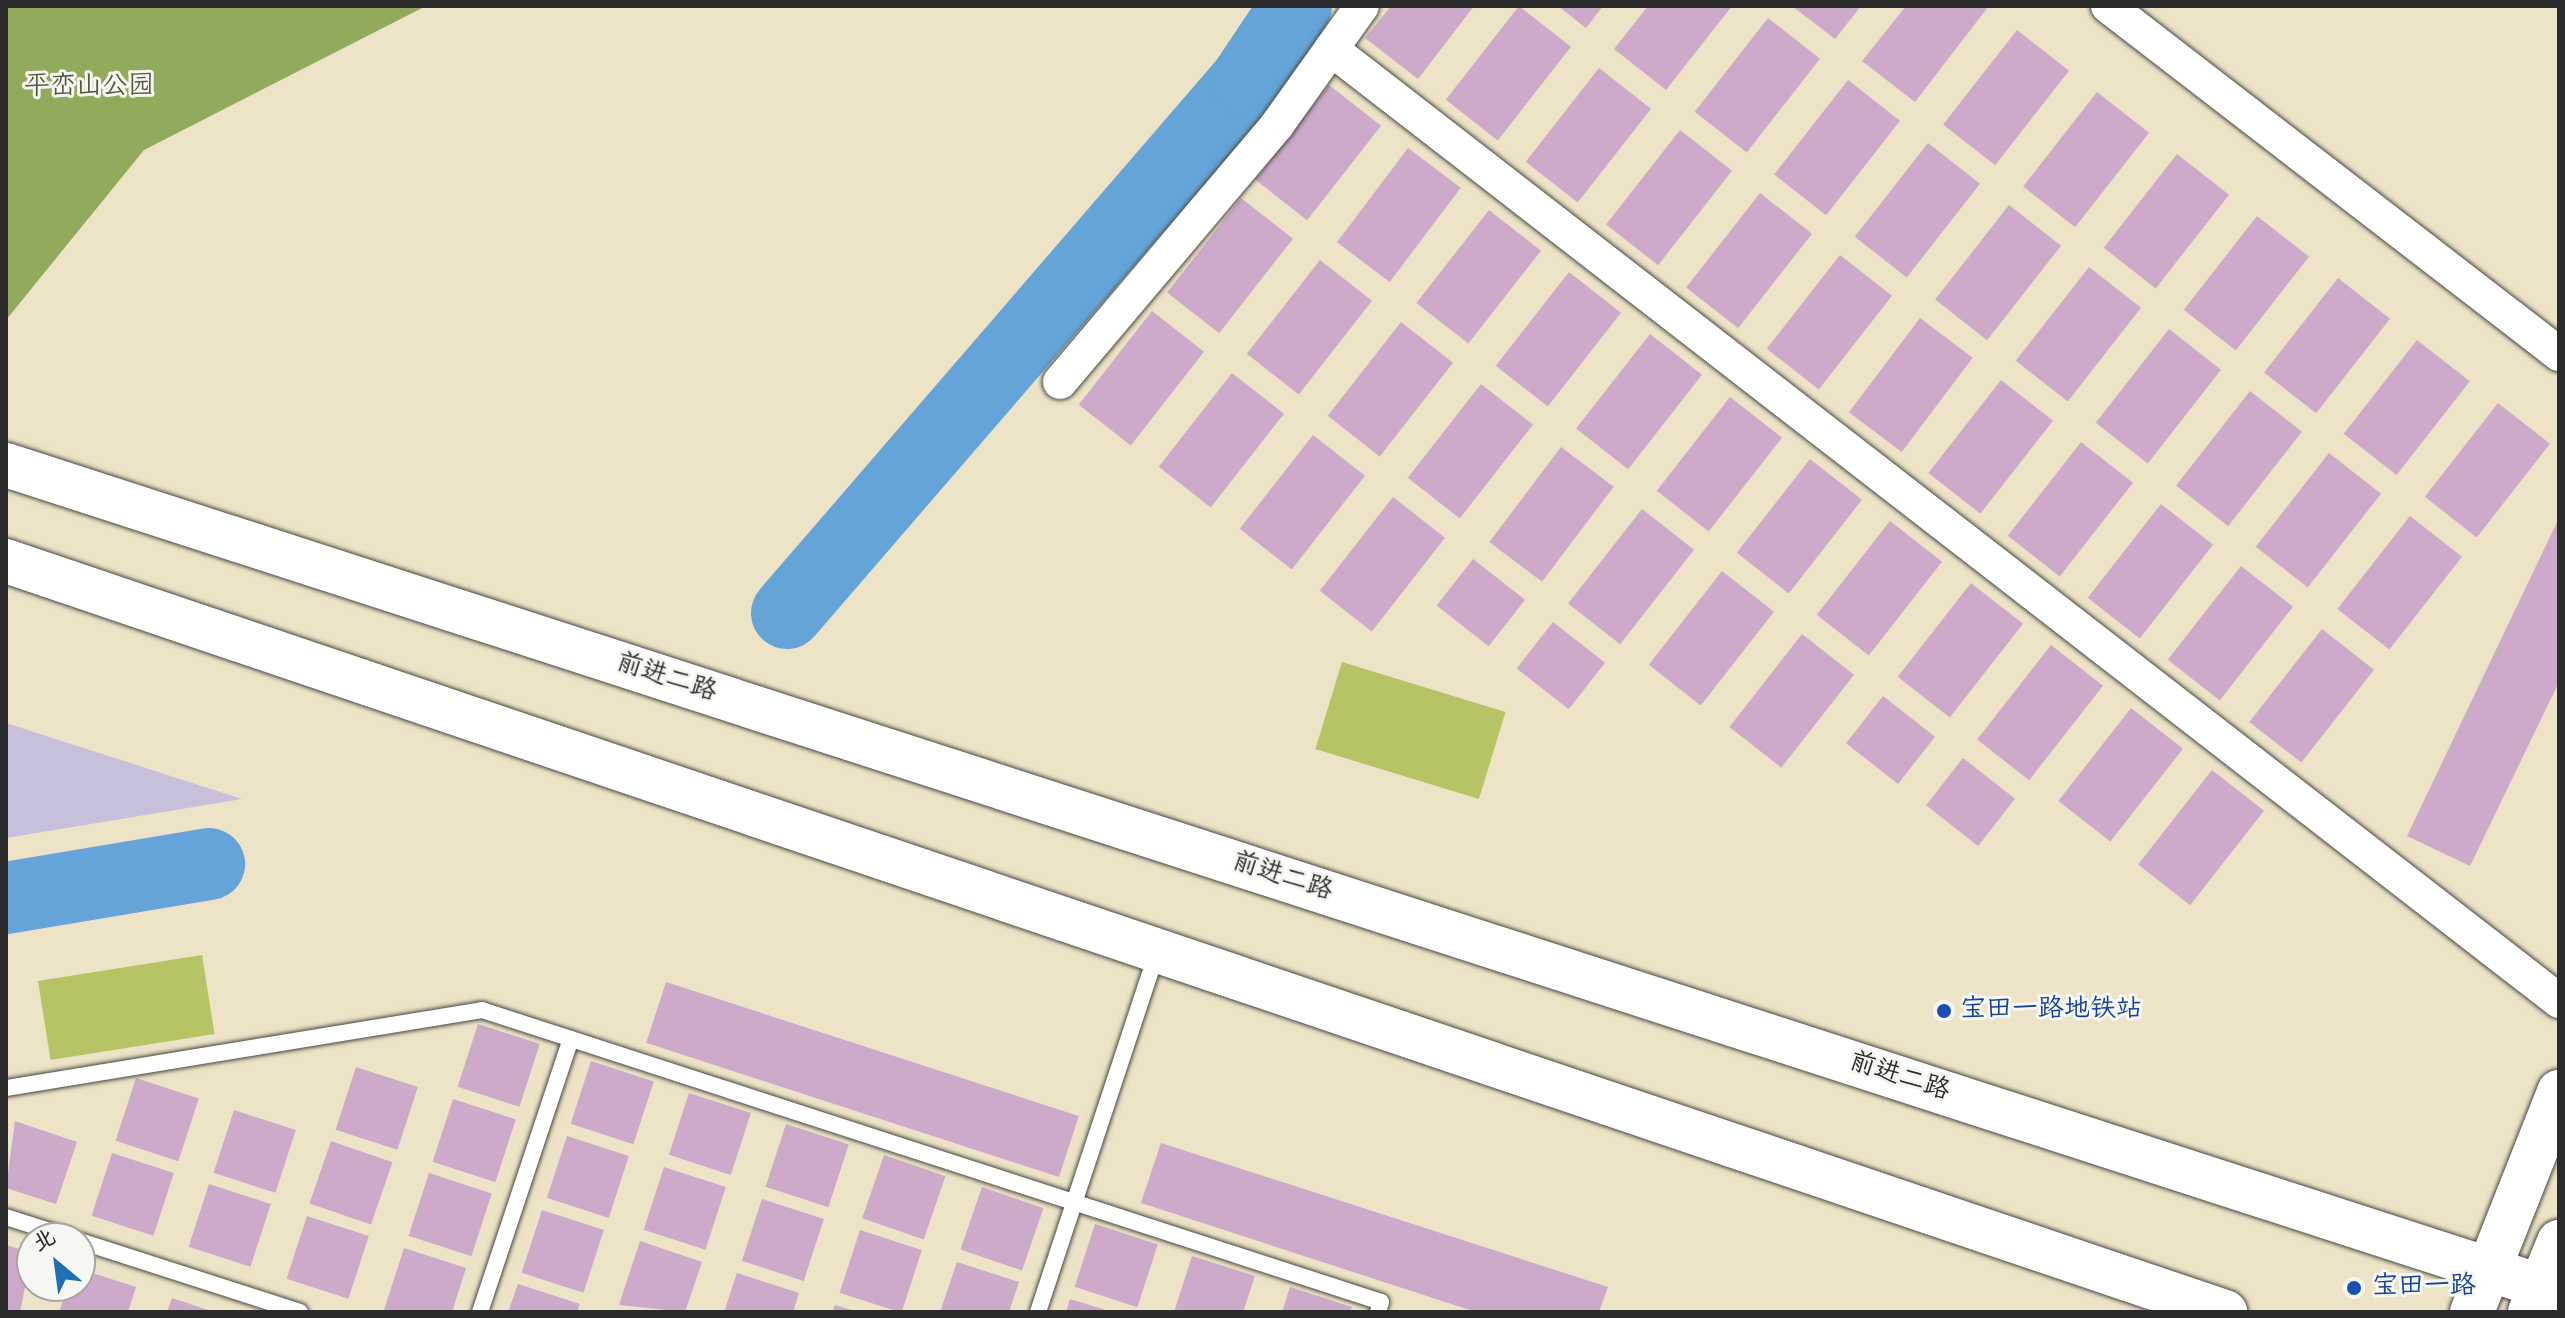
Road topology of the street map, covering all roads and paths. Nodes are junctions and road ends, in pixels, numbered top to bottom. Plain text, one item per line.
1 (1362, 6) edge
2 (2108, 6) edge
3 (1331, 49) junction
4 (2559, 354) edge
5 (1060, 382) dead end
6 (6, 465) edge
7 (6, 561) edge
8 (1157, 951) junction
9 (2559, 1001) edge
10 (571, 1039) junction
11 (6, 1088) edge
12 (2559, 1092) edge
13 (1074, 1202) junction
14 (2559, 1242) edge
15 (96, 1246) edge
16 (2491, 1270) junction
17 (2544, 1297) edge
18 (300, 1312) edge
19 (480, 1312) edge
20 (1038, 1312) edge
21 (1378, 1312) edge
22 (2225, 1312) edge
23 (2472, 1312) edge

1 - 3 street
2 - 4 street
3 - 5 street
3 - 9 street
6 - 16 main road, 前进二路
7 - 8 main road
8 - 13 lane
8 - 22 main road
10 - 11 lane
10 - 13 lane
10 - 19 lane
12 - 16 main road
13 - 20 lane
13 - 21 lane
14 - 17 main road
15 - 18 lane
16 - 17 main road, 前进二路
16 - 23 main road

